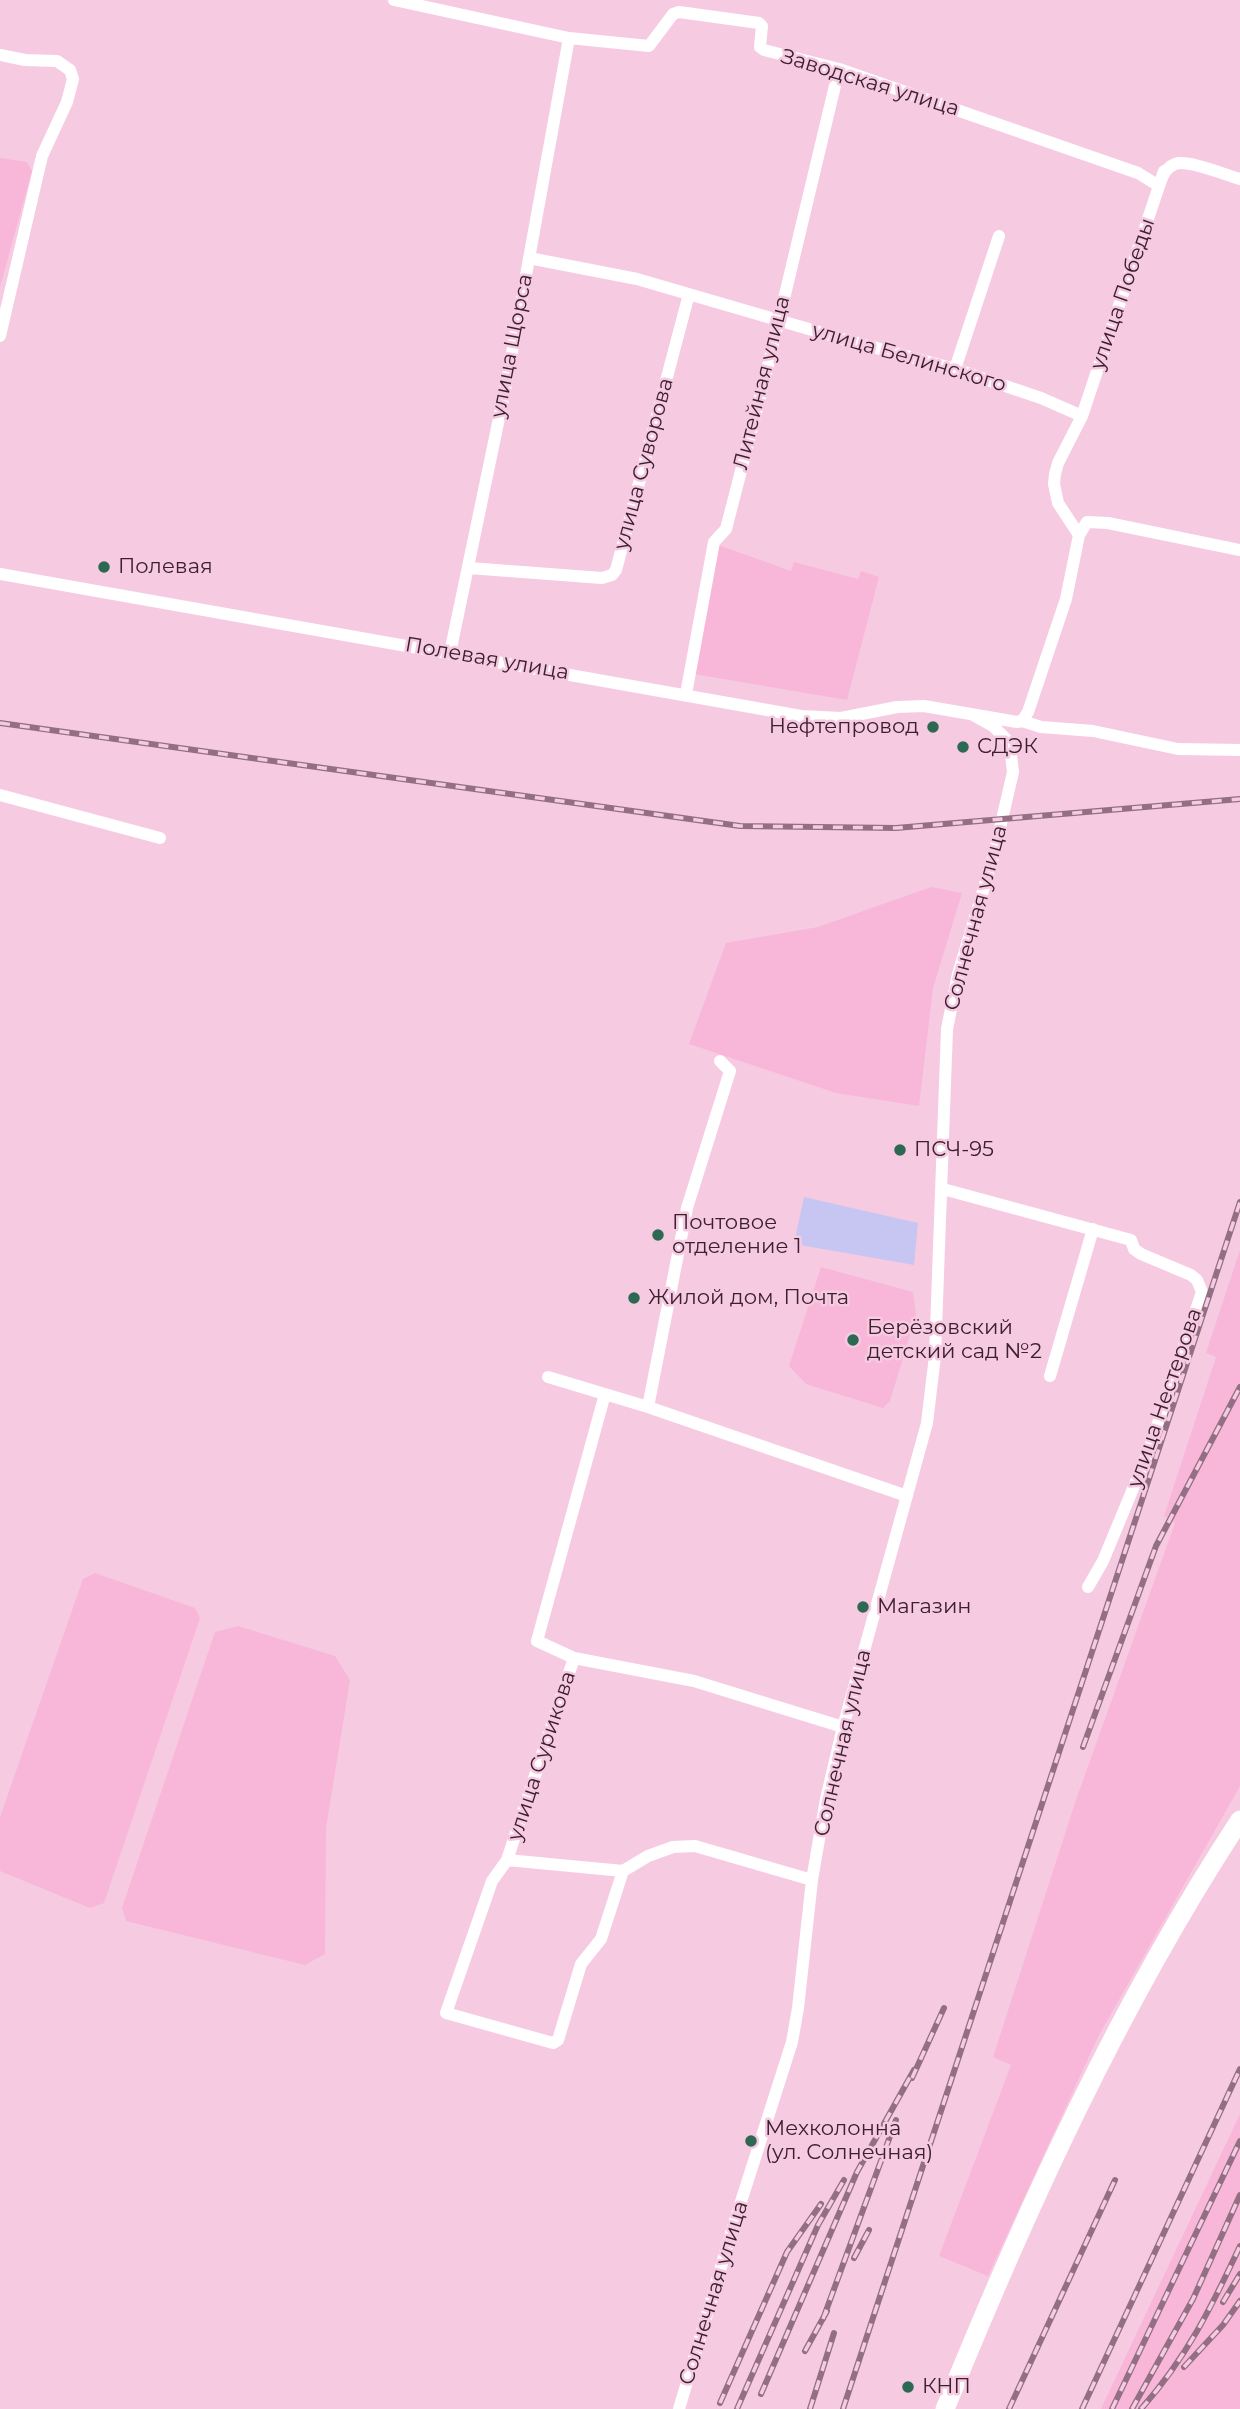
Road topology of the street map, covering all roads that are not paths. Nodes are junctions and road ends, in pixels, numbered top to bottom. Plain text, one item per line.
1 (394, 0) edge
2 (569, 38) junction
3 (0, 55) edge
4 (839, 69) junction
5 (1240, 179) edge
6 (1159, 186) junction
7 (999, 236) dead end
8 (529, 258) junction
9 (689, 294) junction
10 (778, 320) junction
11 (0, 336) edge
12 (955, 369) junction
13 (1082, 416) junction
14 (1079, 535) junction
15 (1240, 550) edge
16 (469, 568) junction
17 (0, 574) edge
18 (450, 653) junction
19 (686, 694) junction
20 (973, 715) junction
21 (1022, 721) junction
22 (1240, 750) edge
23 (0, 795) edge
24 (160, 838) dead end
25 (719, 1061) dead end
26 (943, 1189) junction
27 (1093, 1229) junction
28 (548, 1377) dead end
29 (1050, 1377) dead end
30 (605, 1394) junction
31 (649, 1407) junction
32 (907, 1496) junction
33 (1088, 1587) dead end
34 (574, 1658) junction
35 (843, 1727) junction
36 (1240, 1820) edge
37 (507, 1860) junction
38 (623, 1871) junction
39 (812, 1880) junction
40 (679, 2409) edge
41 (945, 2409) edge

1 - 2 street, Заводская улица
2 - 4 street, Заводская улица
2 - 8 street, улица Щорса
3 - 11 street
4 - 6 street, Заводская улица
4 - 10 street, Литейная улица
5 - 6 street, улица Победы
6 - 13 street, улица Победы
7 - 12 street
8 - 9 street, улица Белинского
8 - 16 street, улица Щорса
9 - 10 street, улица Белинского
9 - 16 street, улица Суворова
10 - 12 street, улица Белинского
10 - 19 street, Литейная улица
12 - 13 street, улица Белинского
13 - 14 street, улица Победы
14 - 15 street
14 - 21 street
16 - 18 street, улица Щорса
17 - 18 street, Полевая улица
18 - 19 street, Полевая улица
19 - 20 street, Полевая улица
20 - 21 street, Полевая улица
20 - 26 street, Солнечная улица
21 - 22 street, Полевая улица
23 - 24 street
25 - 31 street
26 - 27 street, улица Нестерова
26 - 32 street, Солнечная улица
27 - 29 street
27 - 33 street, улица Нестерова
28 - 30 street
30 - 31 street
30 - 34 street, улица Сурикова
31 - 32 street
32 - 35 street, Солнечная улица
34 - 35 street
34 - 37 street, улица Сурикова
35 - 39 street, Солнечная улица
36 - 41 highway
37 - 38 street
37 - 38 street, улица Сурикова
38 - 39 street
39 - 40 street, Солнечная улица

